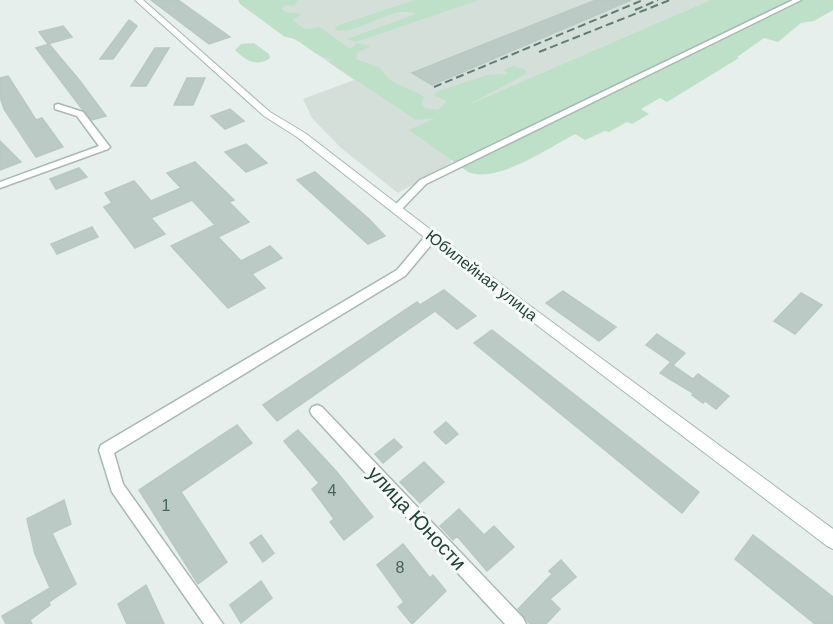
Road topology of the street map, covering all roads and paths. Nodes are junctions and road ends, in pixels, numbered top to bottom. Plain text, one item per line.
1 (798, 0) edge
2 (139, 1) edge
3 (58, 107) dead end
4 (0, 186) edge
5 (396, 209) junction
6 (432, 236) junction
7 (317, 411) dead end
8 (833, 540) edge
9 (214, 624) edge
10 (518, 624) edge

1 - 5 street
2 - 5 street, Юбилейная улица
3 - 4 street
5 - 6 street, Юбилейная улица
6 - 8 street, Юбилейная улица
6 - 9 street
7 - 10 street, улица Юности

